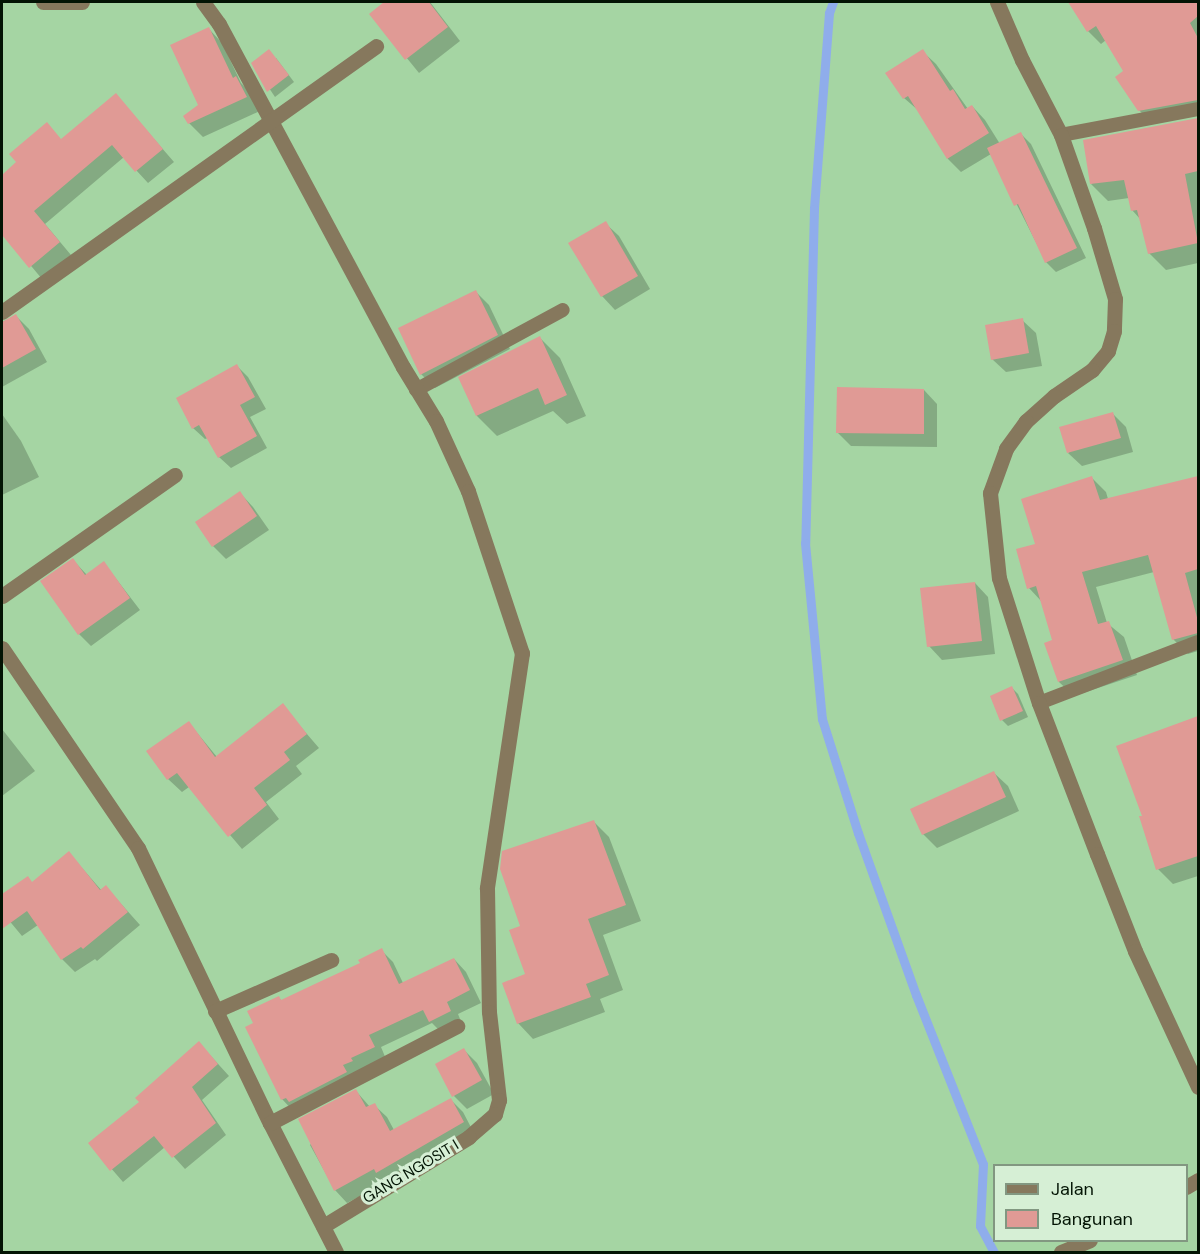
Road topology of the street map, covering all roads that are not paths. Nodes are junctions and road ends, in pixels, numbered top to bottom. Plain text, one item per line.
1 (43, 2) edge
2 (82, 2) edge
3 (203, 2) edge
4 (997, 2) edge
5 (376, 46) dead end
6 (1198, 109) edge
7 (272, 121) junction
8 (1061, 135) junction
9 (563, 310) dead end
10 (2, 312) edge
11 (416, 390) junction
12 (175, 475) dead end
13 (2, 596) edge
14 (1198, 642) edge
15 (2, 648) edge
16 (1039, 703) junction
17 (332, 960) dead end
18 (216, 1011) junction
19 (457, 1026) dead end
20 (1198, 1087) edge
21 (270, 1123) junction
22 (323, 1226) junction
23 (1085, 1242) edge
24 (336, 1252) edge
25 (1061, 1252) edge

1 - 2 street
3 - 7 street
4 - 8 street
5 - 7 street
6 - 8 lane
7 - 10 street
7 - 11 street
8 - 16 street
9 - 11 lane
11 - 22 street, GANG NGOSIT I
12 - 13 street
14 - 16 lane
15 - 18 street
16 - 20 street
17 - 18 street
18 - 21 street
19 - 21 street
21 - 22 street
22 - 24 street
23 - 25 street

